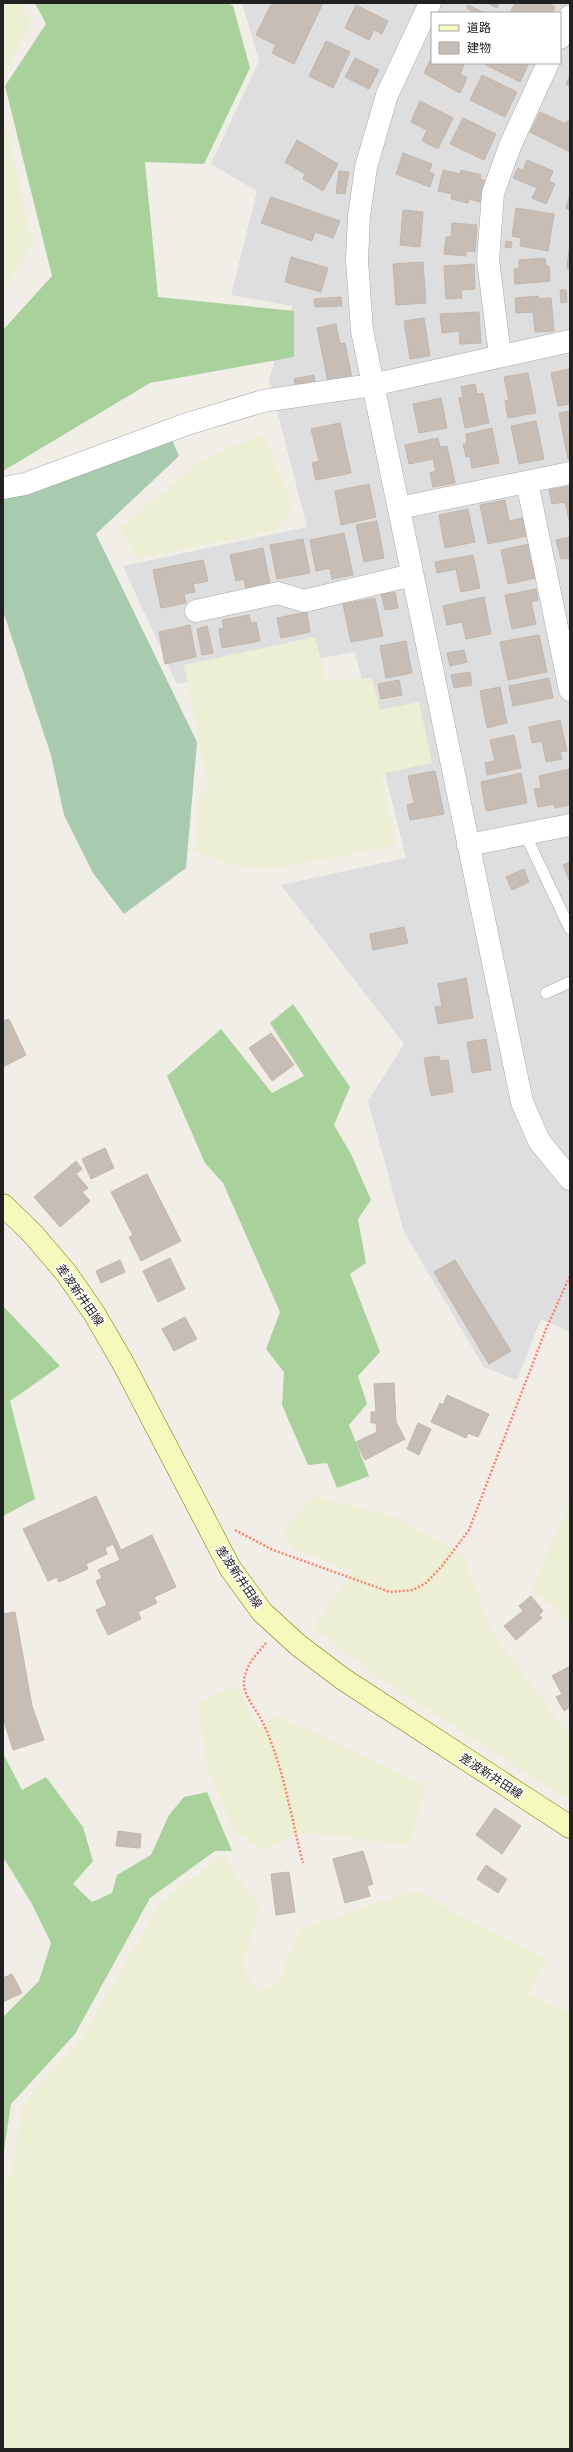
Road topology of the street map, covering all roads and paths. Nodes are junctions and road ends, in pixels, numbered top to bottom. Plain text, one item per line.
1 (430, 3) edge
2 (570, 16) edge
3 (561, 36) edge
4 (548, 64) edge
5 (570, 341) edge
6 (500, 355) junction
7 (372, 385) junction
8 (570, 473) edge
9 (527, 482) junction
10 (3, 488) edge
11 (399, 508) junction
12 (412, 576) junction
13 (196, 611) dead end
14 (570, 690) edge
15 (570, 825) edge
16 (525, 834) junction
17 (468, 845) junction
18 (570, 929) edge
19 (570, 982) edge
20 (546, 993) dead end
21 (570, 1179) edge
22 (3, 1205) edge
23 (570, 1276) edge
24 (206, 1526) junction
25 (280, 1628) junction
26 (570, 1827) edge
27 (303, 1863) dead end

1 - 7 street
2 - 3 street
4 - 6 street
5 - 6 street
6 - 7 street
7 - 10 street
7 - 11 street
8 - 9 street
9 - 11 street
9 - 14 street
11 - 12 street
12 - 13 street
12 - 17 street
15 - 16 street
16 - 17 street
16 - 18 lane
17 - 21 street
19 - 20 lane
22 - 24 main road, 差波新井田線
23 - 24 path
24 - 25 main road, 差波新井田線
25 - 26 main road, 差波新井田線
25 - 27 path

